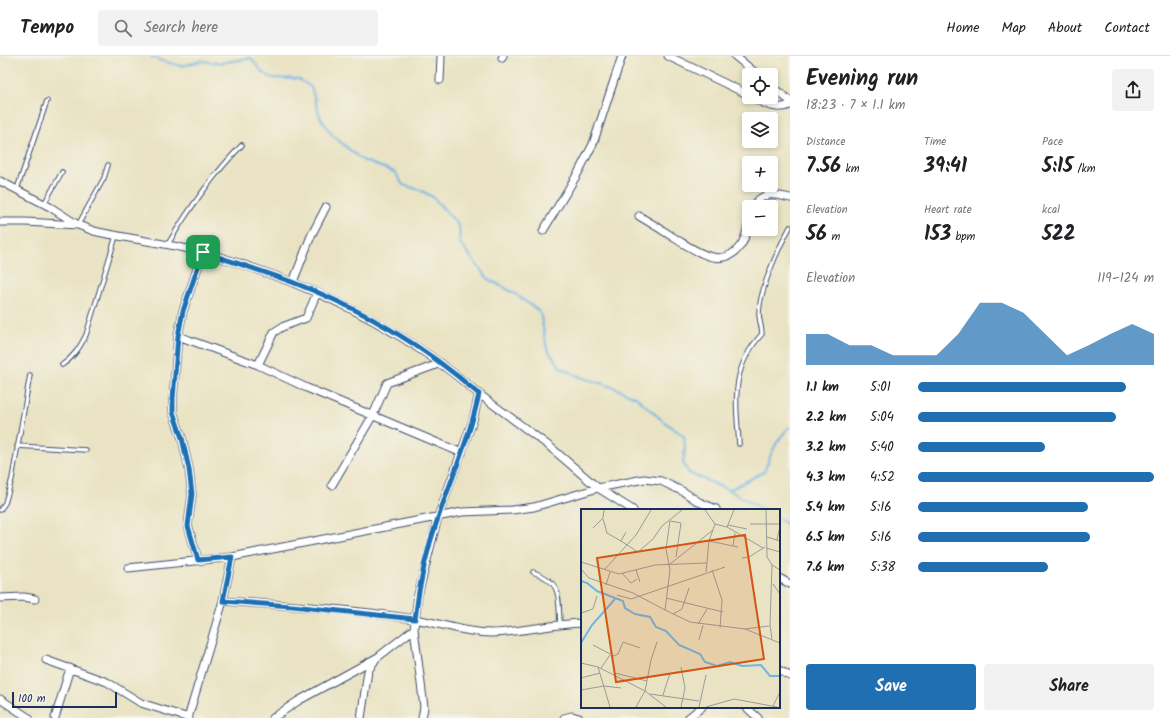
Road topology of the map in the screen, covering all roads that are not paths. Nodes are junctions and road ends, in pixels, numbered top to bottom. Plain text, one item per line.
1 (441, 56) edge
2 (622, 56) edge
3 (668, 56) edge
4 (735, 56) edge
5 (750, 68) edge
6 (440, 80) dead end
7 (742, 92) edge
8 (778, 92) edge
9 (47, 101) dead end
10 (790, 102) edge
11 (767, 104) edge
12 (790, 105) edge
13 (242, 145) dead end
14 (108, 165) dead end
15 (62, 172) dead end
16 (0, 181) edge
17 (17, 189) junction
18 (790, 198) edge
19 (757, 200) edge
20 (44, 204) junction
21 (326, 207) dead end
22 (639, 216) dead end
23 (0, 222) edge
24 (78, 225) junction
25 (790, 228) edge
26 (543, 231) dead end
27 (116, 236) junction
28 (744, 236) edge
29 (168, 244) junction
30 (203, 252) junction
31 (293, 282) junction
32 (318, 293) junction
33 (178, 336) junction
34 (441, 363) junction
35 (62, 365) dead end
36 (258, 365) junction
37 (30, 375) dead end
38 (479, 394) junction
39 (373, 415) junction
40 (739, 444) dead end
41 (17, 446) junction
42 (86, 450) dead end
43 (462, 453) junction
44 (332, 485) dead end
45 (598, 488) junction
46 (631, 509) edge
47 (716, 509) edge
48 (0, 510) edge
49 (438, 517) junction
50 (232, 557) junction
51 (198, 560) junction
52 (128, 568) dead end
53 (533, 572) dead end
54 (780, 579) edge
55 (790, 584) edge
56 (0, 598) edge
57 (35, 599) dead end
58 (223, 601) junction
59 (415, 619) junction
60 (581, 623) edge
61 (560, 624) junction
62 (414, 629) junction
63 (378, 657) junction
64 (46, 660) dead end
65 (70, 668) junction
66 (780, 671) edge
67 (790, 676) edge
68 (0, 699) edge
69 (701, 708) edge
70 (747, 708) edge
71 (29, 718) edge
72 (55, 718) edge
73 (188, 718) edge
74 (272, 718) edge
75 (361, 718) edge
76 (422, 718) edge
77 (564, 718) edge
78 (579, 718) edge
79 (688, 718) edge
80 (758, 718) edge

1 - 6 street
2 - 26 street
3 - 7 street
4 - 5 street
8 - 10 street
9 - 17 lane
11 - 12 street
13 - 29 lane
14 - 24 lane
15 - 20 lane
16 - 17 street
17 - 20 street
18 - 19 street
20 - 24 street
21 - 31 street
22 - 28 street
23 - 24 street
24 - 27 street
25 - 40 lane
27 - 29 street
27 - 35 lane
29 - 30 street
30 - 31 street
30 - 33 street
31 - 32 street
32 - 34 street
32 - 36 street
33 - 36 street
33 - 51 street
34 - 38 street
34 - 39 street
36 - 39 street
37 - 41 lane
38 - 43 street
38 - 45 street
39 - 43 street
39 - 44 street
41 - 42 lane
41 - 48 lane
43 - 49 street
45 - 46 street
45 - 47 street
45 - 49 street
49 - 50 street
49 - 59 street
50 - 51 street
50 - 58 street
51 - 52 street
53 - 61 lane
54 - 55 street
56 - 57 street
58 - 59 street
58 - 73 street
59 - 61 street
59 - 62 street
60 - 61 street
62 - 63 street
62 - 76 street
63 - 74 street
63 - 75 street
64 - 65 street
65 - 72 street
65 - 73 street
66 - 67 street
68 - 71 street
69 - 79 street
70 - 80 street
77 - 78 street

